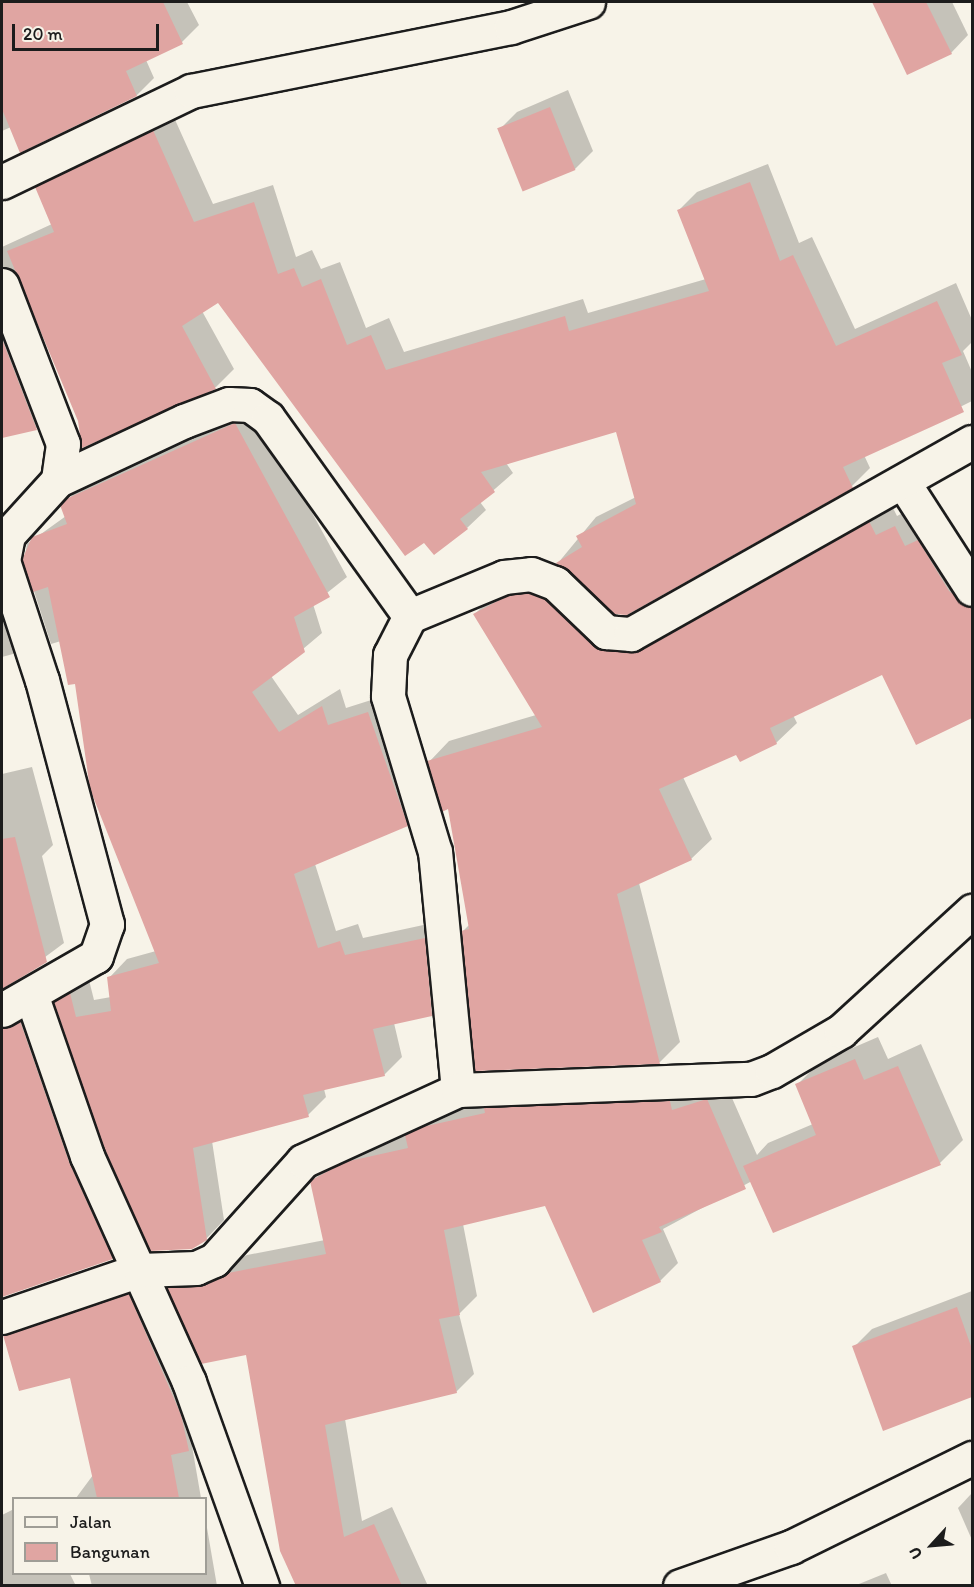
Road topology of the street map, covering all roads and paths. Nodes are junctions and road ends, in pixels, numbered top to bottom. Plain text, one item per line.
1 (588, 2) edge
2 (507, 14) edge
3 (2, 182) edge
4 (2, 285) edge
5 (972, 442) edge
6 (58, 480) junction
7 (903, 482) junction
8 (972, 589) edge
9 (410, 616) junction
10 (972, 910) edge
11 (32, 997) junction
12 (2, 1010) edge
13 (458, 1090) junction
14 (141, 1270) junction
15 (2, 1317) edge
16 (972, 1458) edge
17 (262, 1586) edge
18 (680, 1586) edge

1 - 2 street
2 - 3 street
4 - 6 street
5 - 7 street
6 - 9 street
6 - 11 street
7 - 8 street
7 - 9 street
9 - 13 street
10 - 13 street
11 - 12 street
11 - 14 street
13 - 14 street
14 - 15 street
14 - 17 street
16 - 18 street

